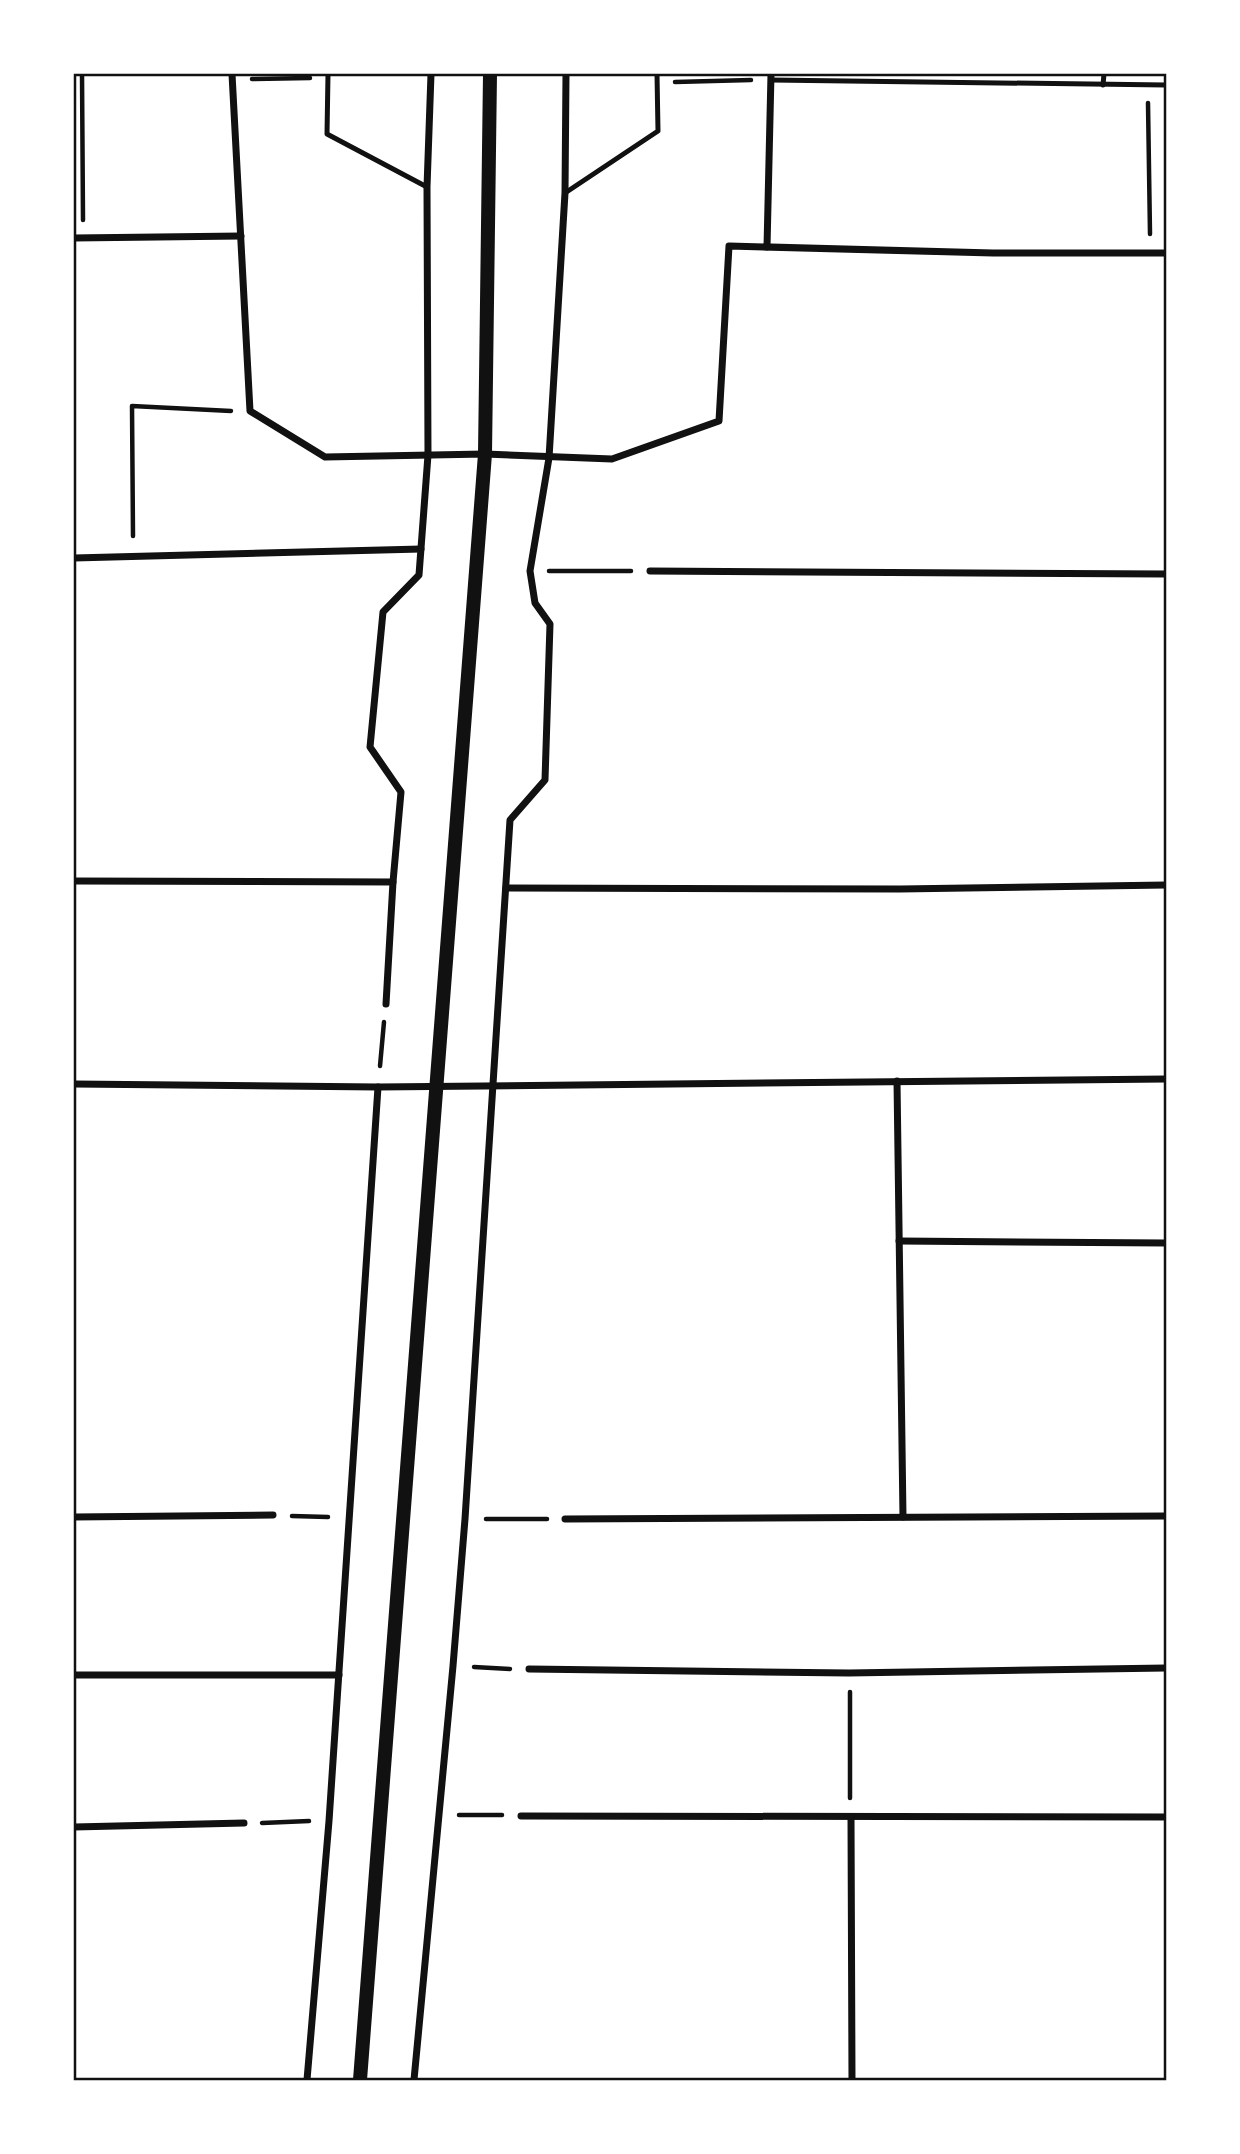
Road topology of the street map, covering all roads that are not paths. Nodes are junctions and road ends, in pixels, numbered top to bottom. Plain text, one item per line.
1 (431, 74) edge
2 (490, 74) edge
3 (566, 74) edge
4 (657, 74) edge
5 (1104, 74) edge
6 (232, 76) edge
7 (328, 76) edge
8 (771, 77) edge
9 (1103, 85) junction
10 (1167, 85) edge
11 (427, 187) junction
12 (565, 193) junction
13 (241, 236) junction
14 (74, 238) edge
15 (767, 247) junction
16 (1167, 253) edge
17 (485, 454) junction
18 (428, 455) junction
19 (549, 458) junction
20 (421, 549) junction
21 (74, 558) edge
22 (650, 571) road end
23 (1167, 574) edge
24 (74, 881) edge
25 (393, 882) junction
26 (1167, 885) edge
27 (506, 888) junction
28 (386, 1004) road end
29 (1167, 1079) edge
30 (897, 1080) junction
31 (74, 1084) edge
32 (492, 1085) junction
33 (436, 1086) junction
34 (378, 1087) junction
35 (900, 1241) junction
36 (1167, 1243) edge
37 (273, 1516) road end
38 (1167, 1516) edge
39 (74, 1517) edge
40 (903, 1517) junction
41 (565, 1519) road end
42 (1167, 1668) edge
43 (529, 1670) road end
44 (74, 1675) edge
45 (339, 1675) junction
46 (521, 1816) road end
47 (851, 1817) junction
48 (1167, 1817) edge
49 (244, 1823) road end
50 (74, 1827) edge
51 (307, 2081) edge
52 (360, 2081) edge
53 (414, 2081) edge
54 (852, 2081) edge

1 - 11 street
2 - 17 main road
3 - 12 street
4 - 12 lane
5 - 9 lane
6 - 13 street
7 - 11 lane
8 - 9 lane
8 - 15 street
9 - 10 lane
11 - 18 street
12 - 19 street
13 - 14 street
13 - 18 street
15 - 16 street
15 - 19 street
17 - 18 street
17 - 19 street
17 - 33 main road
18 - 20 street
19 - 27 street
20 - 21 street
20 - 25 street
22 - 23 street
24 - 25 street
25 - 28 street
26 - 27 street
27 - 32 street
29 - 30 street
30 - 32 street
30 - 35 street
31 - 34 street
32 - 33 street
32 - 53 street
33 - 34 street
33 - 52 main road
34 - 45 street
35 - 36 street
35 - 40 street
37 - 39 street
38 - 40 street
40 - 41 street
42 - 43 street
44 - 45 street
45 - 51 street
46 - 47 street
47 - 48 street
47 - 54 street
49 - 50 street

